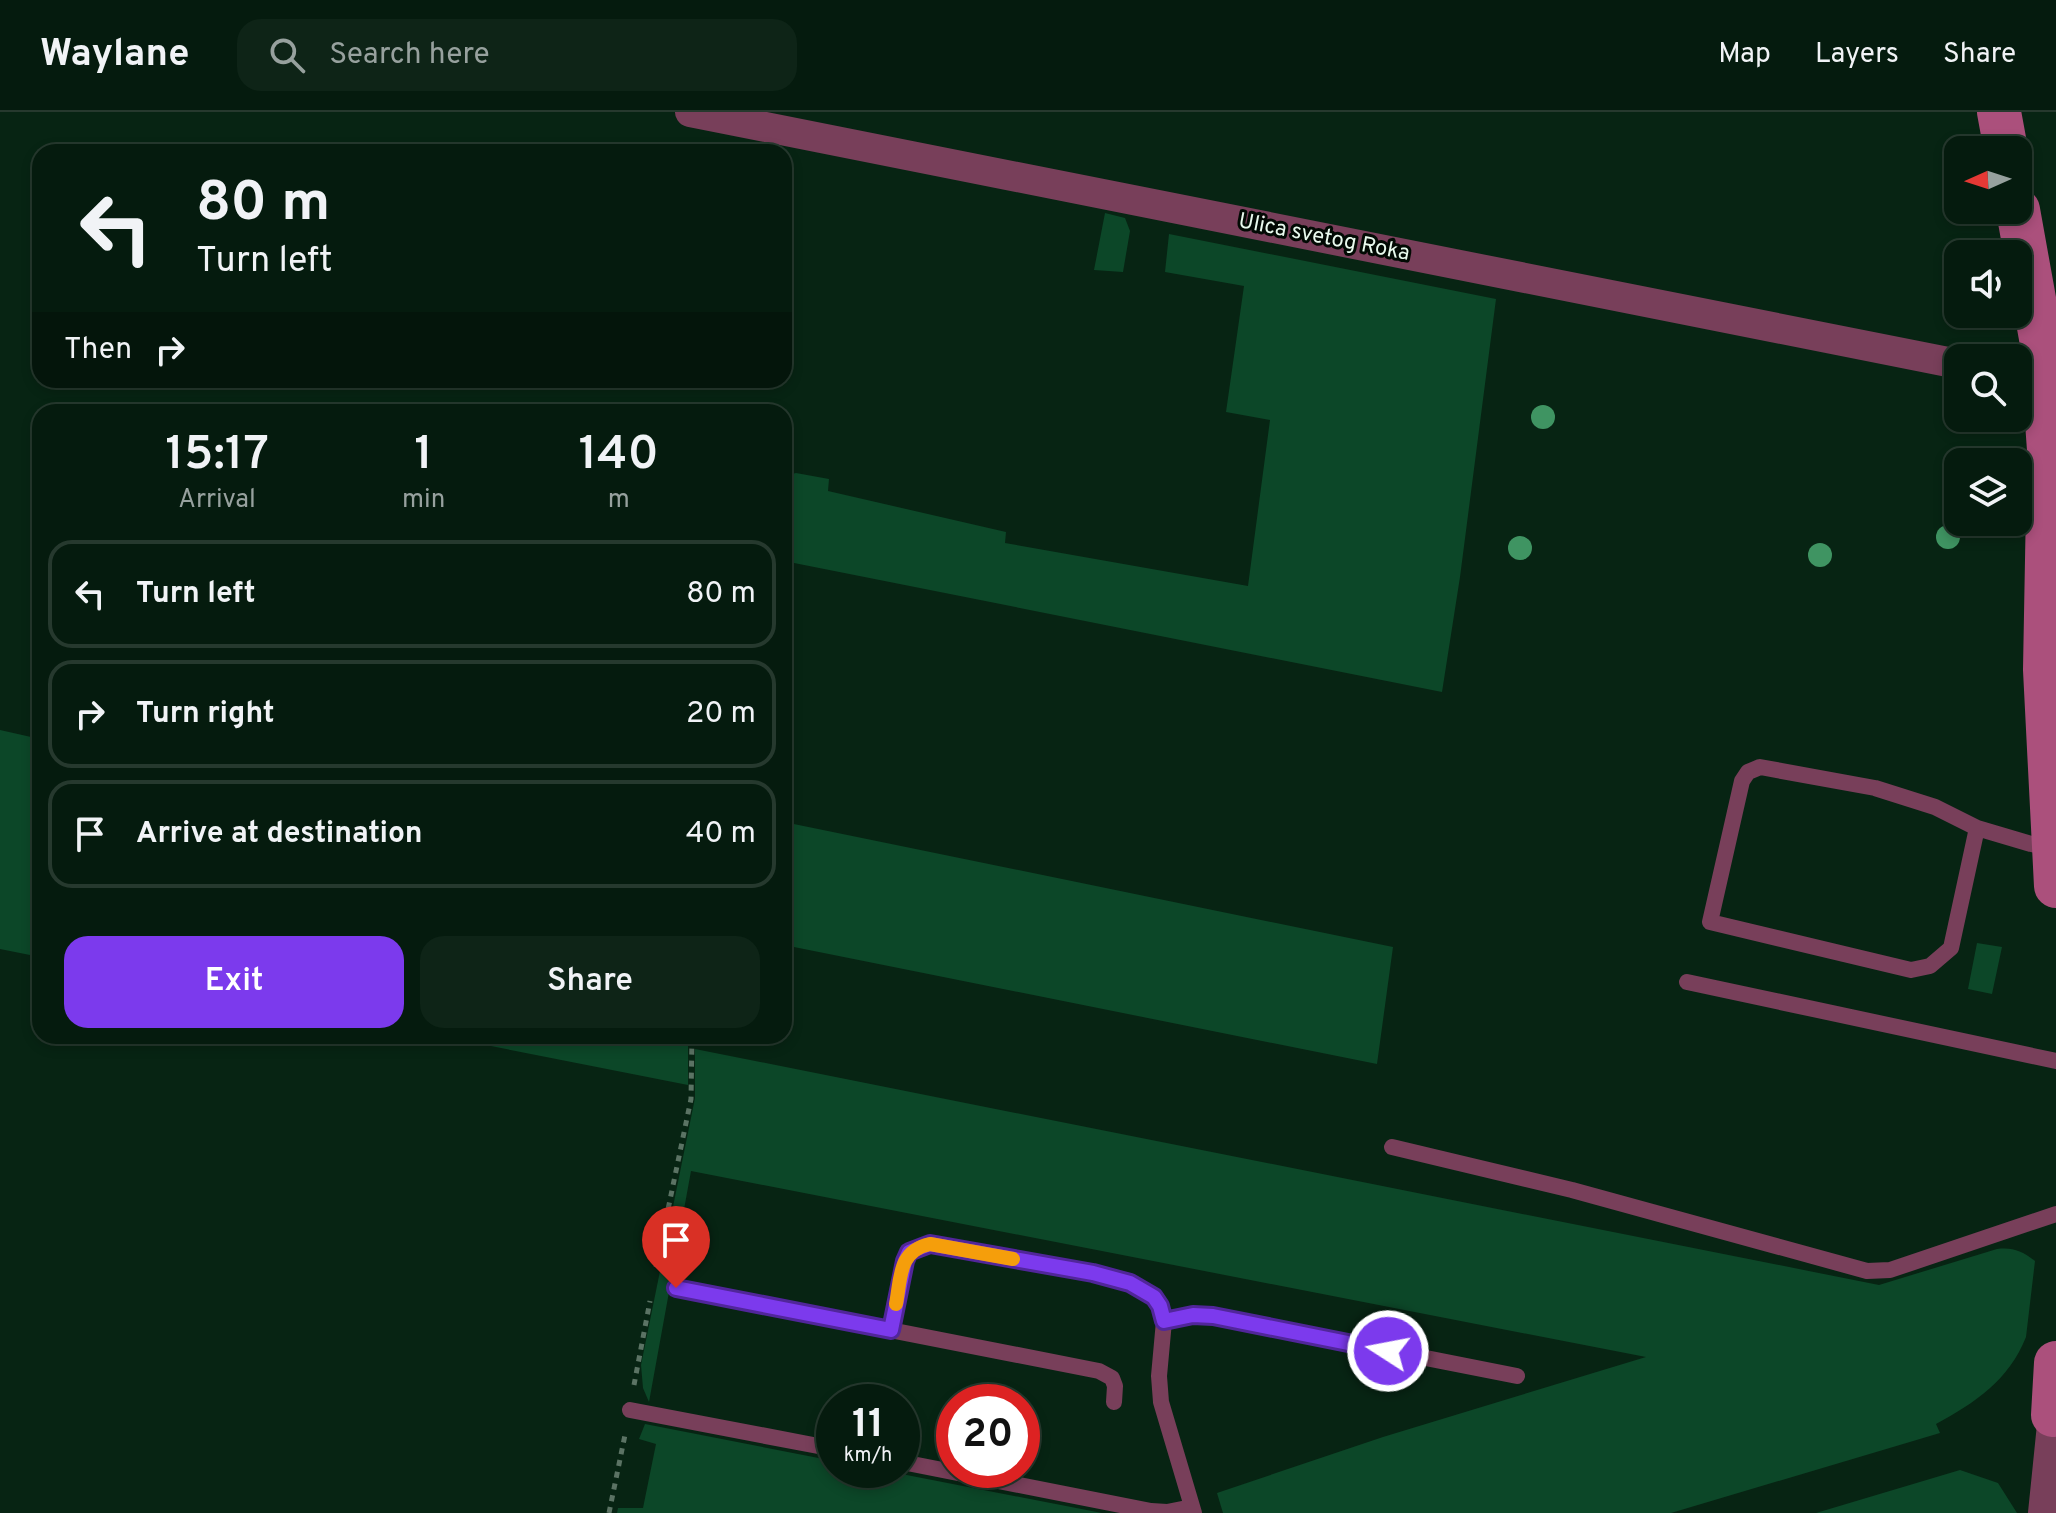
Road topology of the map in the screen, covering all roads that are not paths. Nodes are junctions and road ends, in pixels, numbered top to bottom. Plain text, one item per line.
1 (690, 112) edge
2 (1999, 112) edge
3 (2003, 136) edge
4 (2021, 224) edge
5 (1944, 361) edge
6 (2040, 381) edge
7 (1977, 828) junction
8 (2055, 867) edge
9 (1687, 982) dead end
10 (2056, 1061) edge
11 (1392, 1147) dead end
12 (2056, 1214) edge
13 (676, 1288) dead end
14 (1164, 1321) junction
15 (891, 1330) junction
16 (2056, 1363) edge
17 (1517, 1376) dead end
18 (1114, 1402) dead end
19 (630, 1410) road end
20 (2054, 1414) edge
21 (816, 1446) edge
22 (920, 1466) edge
23 (1193, 1510) edge
24 (2043, 1513) edge

1 - 5 street, Ulica svetog Roka
2 - 3 main road
4 - 6 main road
6 - 8 main road
7 - 7 lane
7 - 8 lane
9 - 10 lane
11 - 12 lane
13 - 15 lane
14 - 15 lane
14 - 17 lane
14 - 23 lane
15 - 18 lane
16 - 20 main road
19 - 21 lane
20 - 24 street
22 - 23 lane

